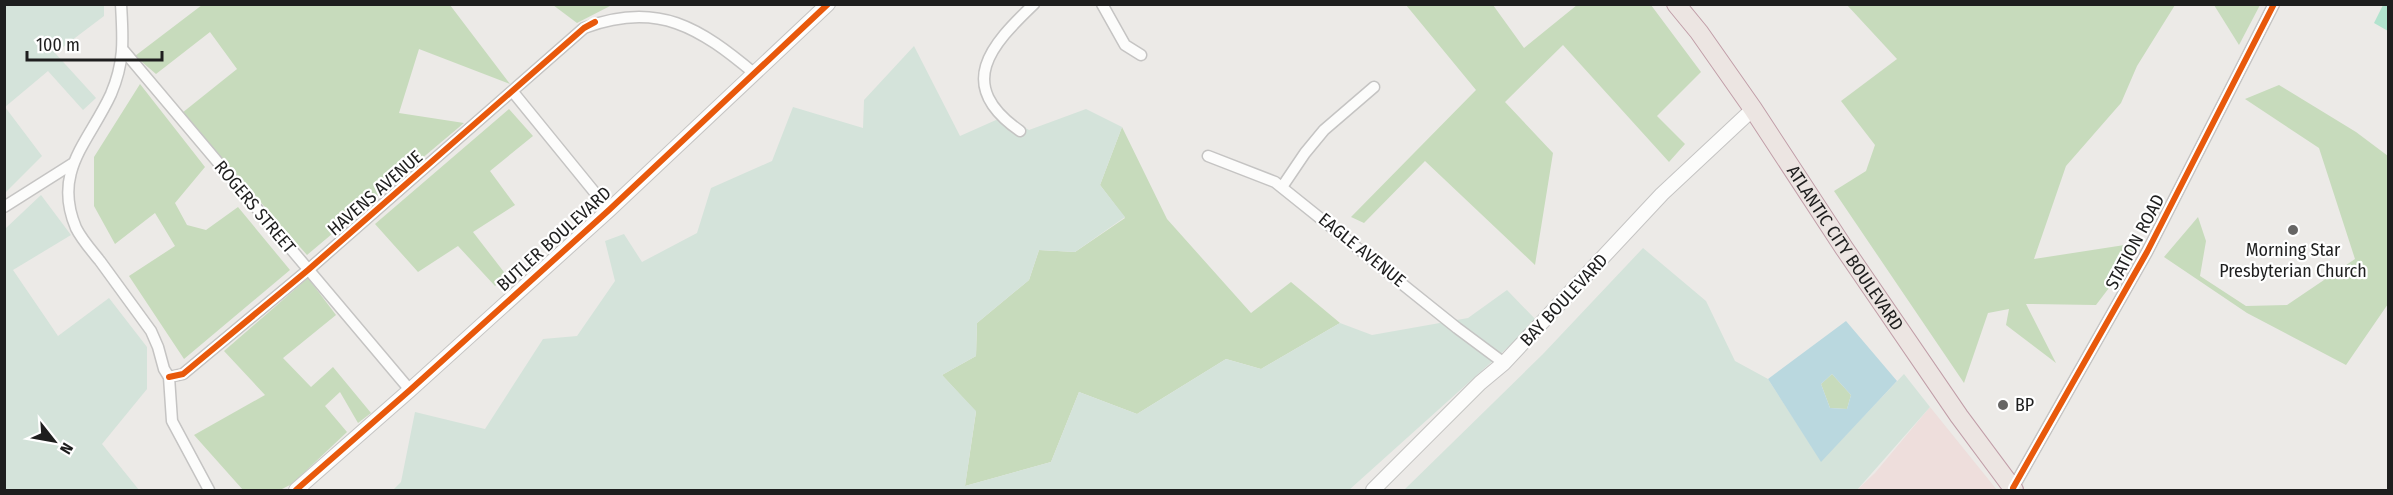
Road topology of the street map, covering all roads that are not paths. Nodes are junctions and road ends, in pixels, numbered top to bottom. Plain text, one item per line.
1 (121, 4) edge
2 (828, 4) edge
3 (1034, 4) edge
4 (1102, 4) edge
5 (1676, 4) edge
6 (2274, 4) edge
7 (124, 51) junction
8 (1141, 56) dead end
9 (755, 74) junction
10 (1374, 87) dead end
11 (513, 92) junction
12 (1753, 109) junction
13 (1020, 131) dead end
14 (1208, 156) dead end
15 (72, 164) junction
16 (1282, 187) junction
17 (4, 207) edge
18 (609, 210) junction
19 (308, 270) junction
20 (1504, 363) junction
21 (169, 377) junction
22 (410, 390) junction
23 (209, 490) edge
24 (296, 490) edge
25 (1374, 490) edge
26 (2014, 490) edge

1 - 7 street
2 - 9 street, BUTLER BOULEVARD
3 - 13 street
4 - 8 street
5 - 12 highway, ATLANTIC CITY BOULEVARD
6 - 26 street, STATION ROAD
7 - 15 street
7 - 19 street, ROGERS STREET
9 - 11 street, HAVENS AVENUE
9 - 18 street, BUTLER BOULEVARD
10 - 16 street
11 - 18 street
11 - 19 street, HAVENS AVENUE
12 - 20 street, BAY BOULEVARD
12 - 26 highway, ATLANTIC CITY BOULEVARD
14 - 16 street, EAGLE AVENUE
15 - 17 street
15 - 21 street
16 - 20 street, EAGLE AVENUE
18 - 22 street, BUTLER BOULEVARD
19 - 21 street, HAVENS AVENUE
19 - 22 street, ROGERS STREET
20 - 25 street, BAY BOULEVARD
21 - 23 street
22 - 24 street, BUTLER BOULEVARD

